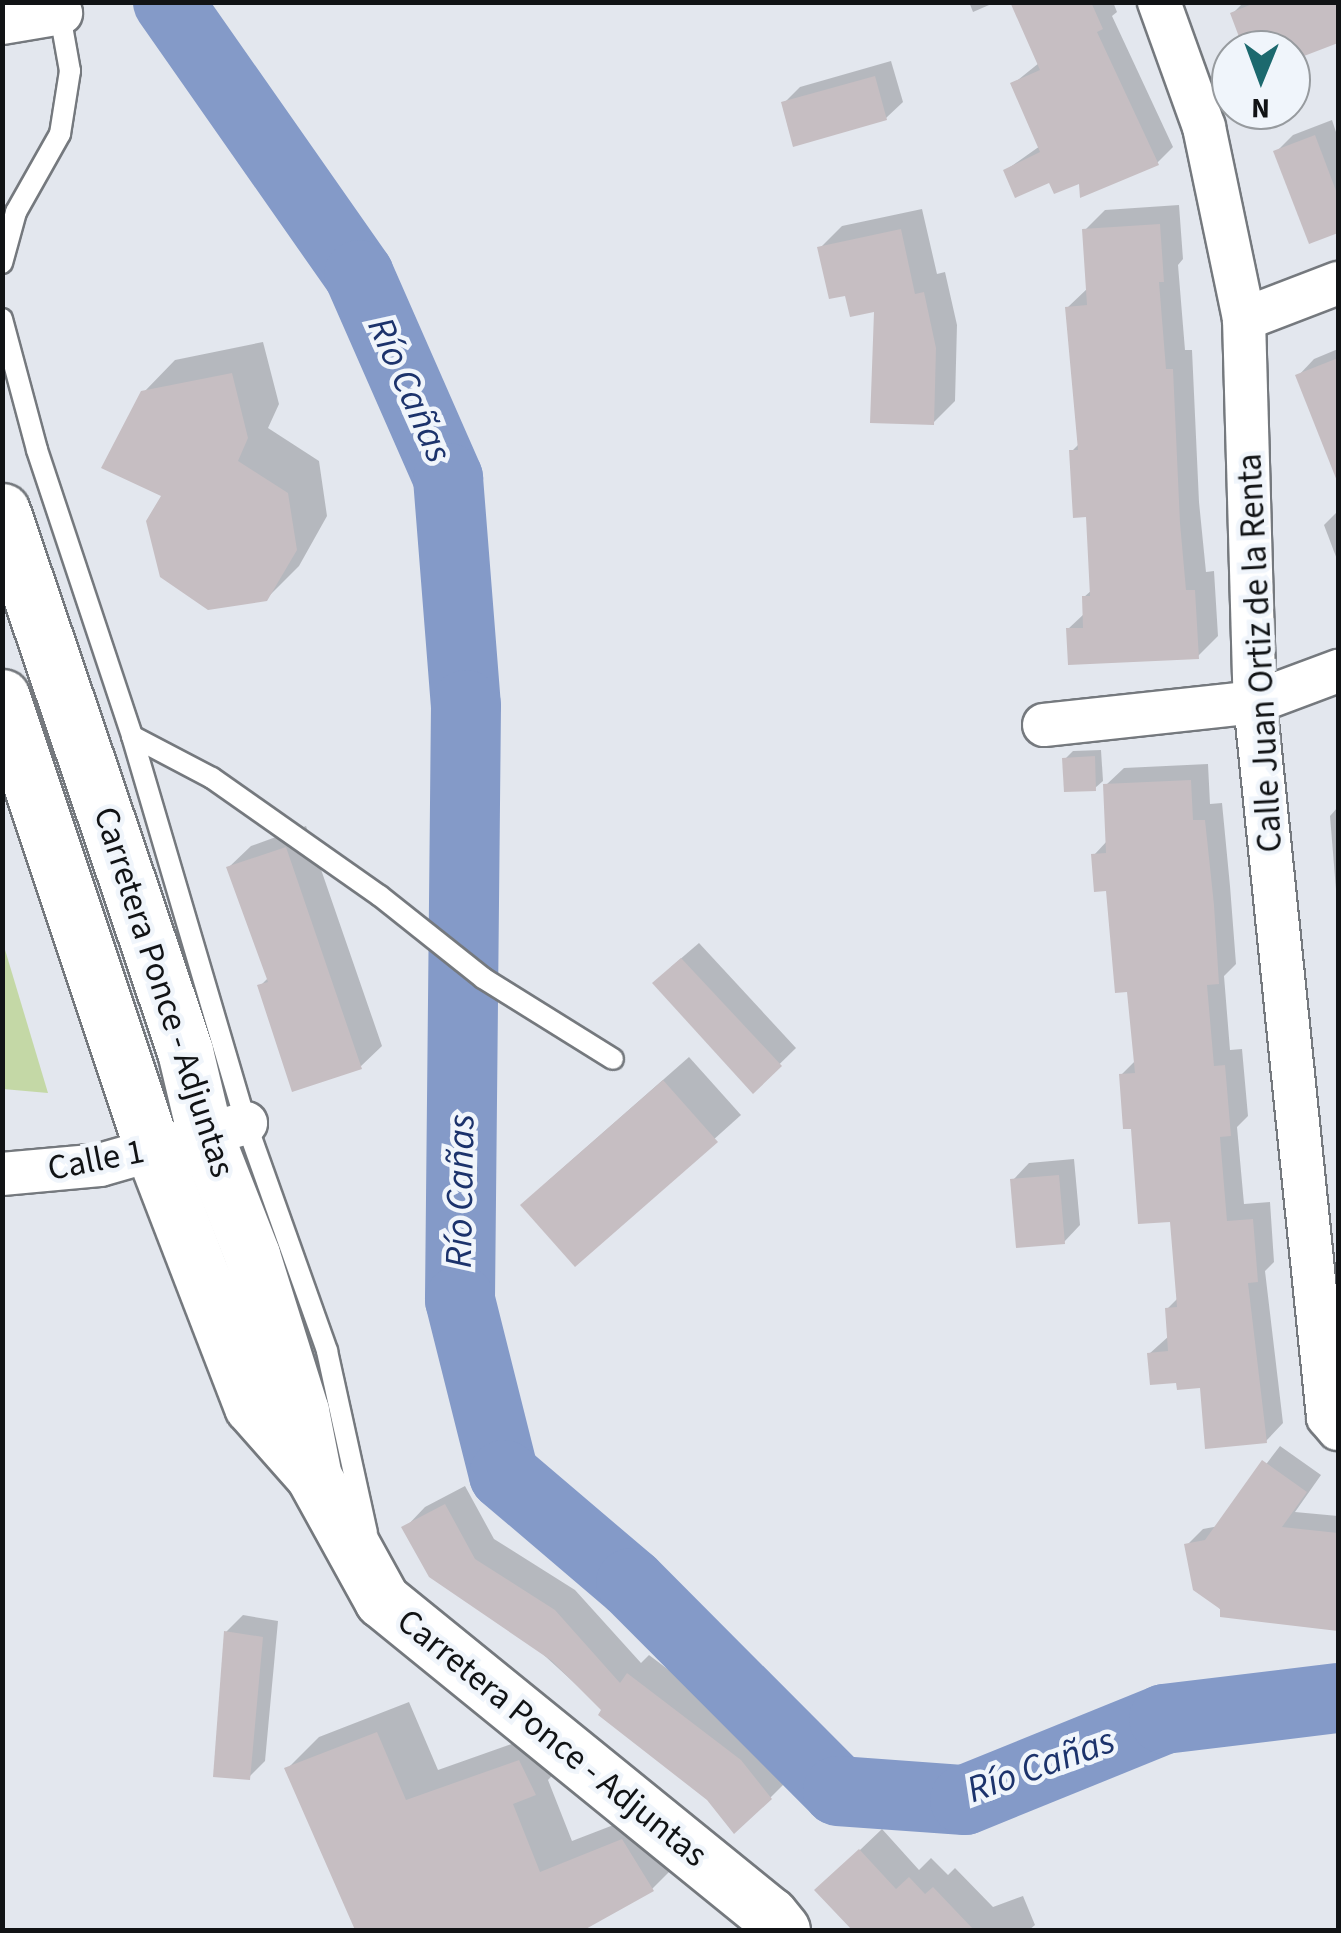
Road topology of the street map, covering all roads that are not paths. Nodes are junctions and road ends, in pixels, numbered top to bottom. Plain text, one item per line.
1 (1160, 2) edge
2 (59, 8) edge
3 (2, 23) edge
4 (2, 263) edge
5 (1338, 283) edge
6 (2, 319) edge
7 (1244, 319) junction
8 (2, 511) edge
9 (1338, 672) edge
10 (2, 697) edge
11 (1255, 702) junction
12 (1044, 725) dead end
13 (132, 736) junction
14 (612, 1059) dead end
15 (226, 1129) junction
16 (153, 1150) junction
17 (2, 1174) edge
18 (1338, 1428) edge
19 (313, 1475) junction
20 (382, 1600) junction
21 (782, 1930) edge

1 - 7 street, Calle Juan Ortiz de la Renta
2 - 3 street
2 - 4 lane
5 - 7 street
6 - 13 lane
7 - 11 street, Calle Juan Ortiz de la Renta
8 - 15 street, Carretera Ponce - Adjuntas
9 - 11 street
10 - 16 street, Carretera Ponce - Adjuntas
11 - 12 street
11 - 18 street, Calle Juan Ortiz de la Renta
13 - 14 lane
13 - 15 lane
15 - 16 street, Calle 1
15 - 19 street, Carretera Ponce - Adjuntas
15 - 20 lane
16 - 17 street, Calle 1
16 - 19 street, Carretera Ponce - Adjuntas
19 - 20 street, Carretera Ponce - Adjuntas
20 - 21 street, Carretera Ponce - Adjuntas

